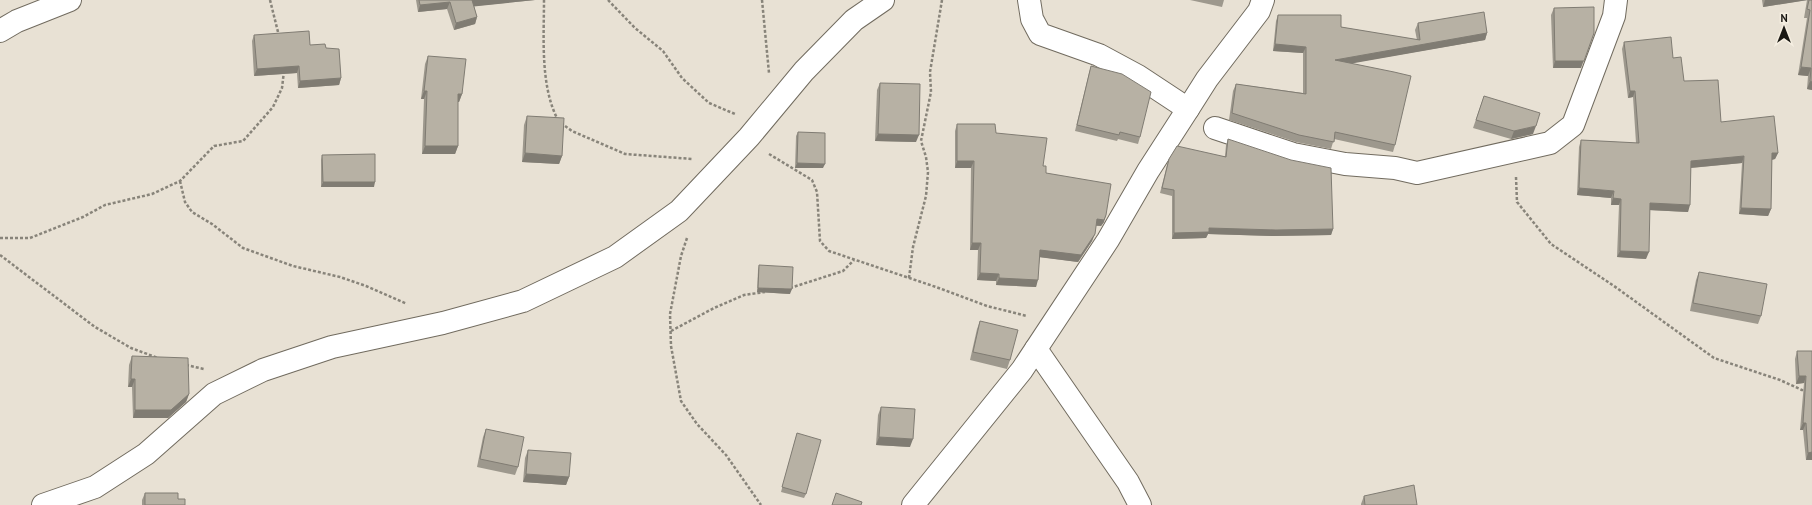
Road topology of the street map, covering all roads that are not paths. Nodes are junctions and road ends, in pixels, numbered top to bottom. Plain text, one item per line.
1 (70, 0) edge
2 (883, 0) edge
3 (1029, 0) edge
4 (1264, 0) edge
5 (1616, 0) edge
6 (0, 32) edge
7 (1188, 109) junction
8 (1215, 128) dead end
9 (1036, 349) junction
10 (43, 505) edge
11 (913, 505) edge
12 (1140, 505) edge

1 - 6 street
2 - 10 street
3 - 7 street
4 - 7 street
5 - 8 street
7 - 9 street
9 - 11 street
9 - 12 street

